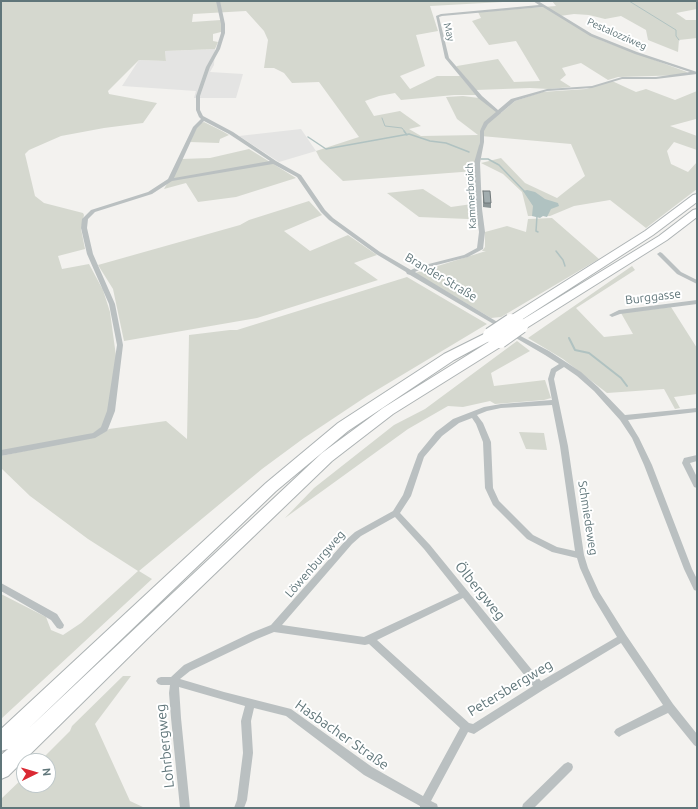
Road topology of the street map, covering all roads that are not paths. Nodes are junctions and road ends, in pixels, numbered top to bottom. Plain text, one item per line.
1 (218, 1) edge
2 (535, 1) edge
3 (543, 6) junction
4 (697, 74) edge
5 (499, 113) junction
6 (203, 119) junction
7 (274, 162) junction
8 (170, 180) junction
9 (697, 197) edge
10 (697, 212) edge
11 (660, 254) dead end
12 (409, 273) junction
13 (697, 282) edge
14 (697, 302) edge
15 (612, 315) dead end
16 (516, 324) junction
17 (495, 338) junction
18 (564, 364) junction
19 (556, 402) junction
20 (697, 410) edge
21 (473, 414) junction
22 (623, 418) junction
23 (1, 453) edge
24 (697, 458) edge
25 (697, 485) edge
26 (396, 513) junction
27 (580, 555) junction
28 (1, 587) edge
29 (697, 588) edge
30 (464, 594) junction
31 (60, 625) dead end
32 (274, 628) junction
33 (623, 638) junction
34 (370, 639) junction
35 (161, 681) dead end
36 (174, 681) junction
37 (540, 687) junction
38 (250, 702) junction
39 (670, 707) junction
40 (466, 727) junction
41 (619, 732) dead end
42 (1, 742) edge
43 (697, 742) edge
44 (568, 767) dead end
45 (1, 769) edge
46 (428, 806) edge
47 (185, 808) edge
48 (239, 808) edge
49 (527, 808) edge

1 - 6 street
2 - 3 street, Pestalozziweg
3 - 4 street, Pestalozziweg
3 - 5 street, May
4 - 5 street, Kammerbroich
5 - 12 street, Kammerbroich
6 - 7 street, Brander Straße
6 - 8 street
7 - 8 street
7 - 12 street, Brander Straße
8 - 23 street
9 - 16 highway
10 - 16 highway
11 - 13 street, Burggasse
12 - 18 street, Brander Straße
14 - 15 street, Burggasse
16 - 17 highway, bridge
17 - 42 highway
17 - 45 highway
18 - 19 street, Schmiedeweg
18 - 22 street, Brander Straße
19 - 21 street, Löwenburgweg
19 - 27 street, Schmiedeweg
20 - 22 street
21 - 26 street, Löwenburgweg
21 - 27 street
22 - 29 street, Brander Straße
24 - 25 street
26 - 30 street, Ölbergweg
26 - 32 street, Löwenburgweg
27 - 33 street, Schmiedeweg
28 - 31 street
30 - 34 street
30 - 37 street, Ölbergweg
32 - 34 street
32 - 36 street, Löwenburgweg
33 - 37 street, Petersbergweg
33 - 39 street, Schmiedeweg
34 - 40 street
35 - 36 street, Hasbacher Straße
36 - 38 street, Hasbacher Straße
36 - 47 street, Lohrbergweg
37 - 40 street, Petersbergweg
38 - 46 street, Hasbacher Straße
38 - 48 street
39 - 41 street
39 - 43 street, Schmiedeweg
40 - 46 street, Petersbergweg
44 - 49 street

